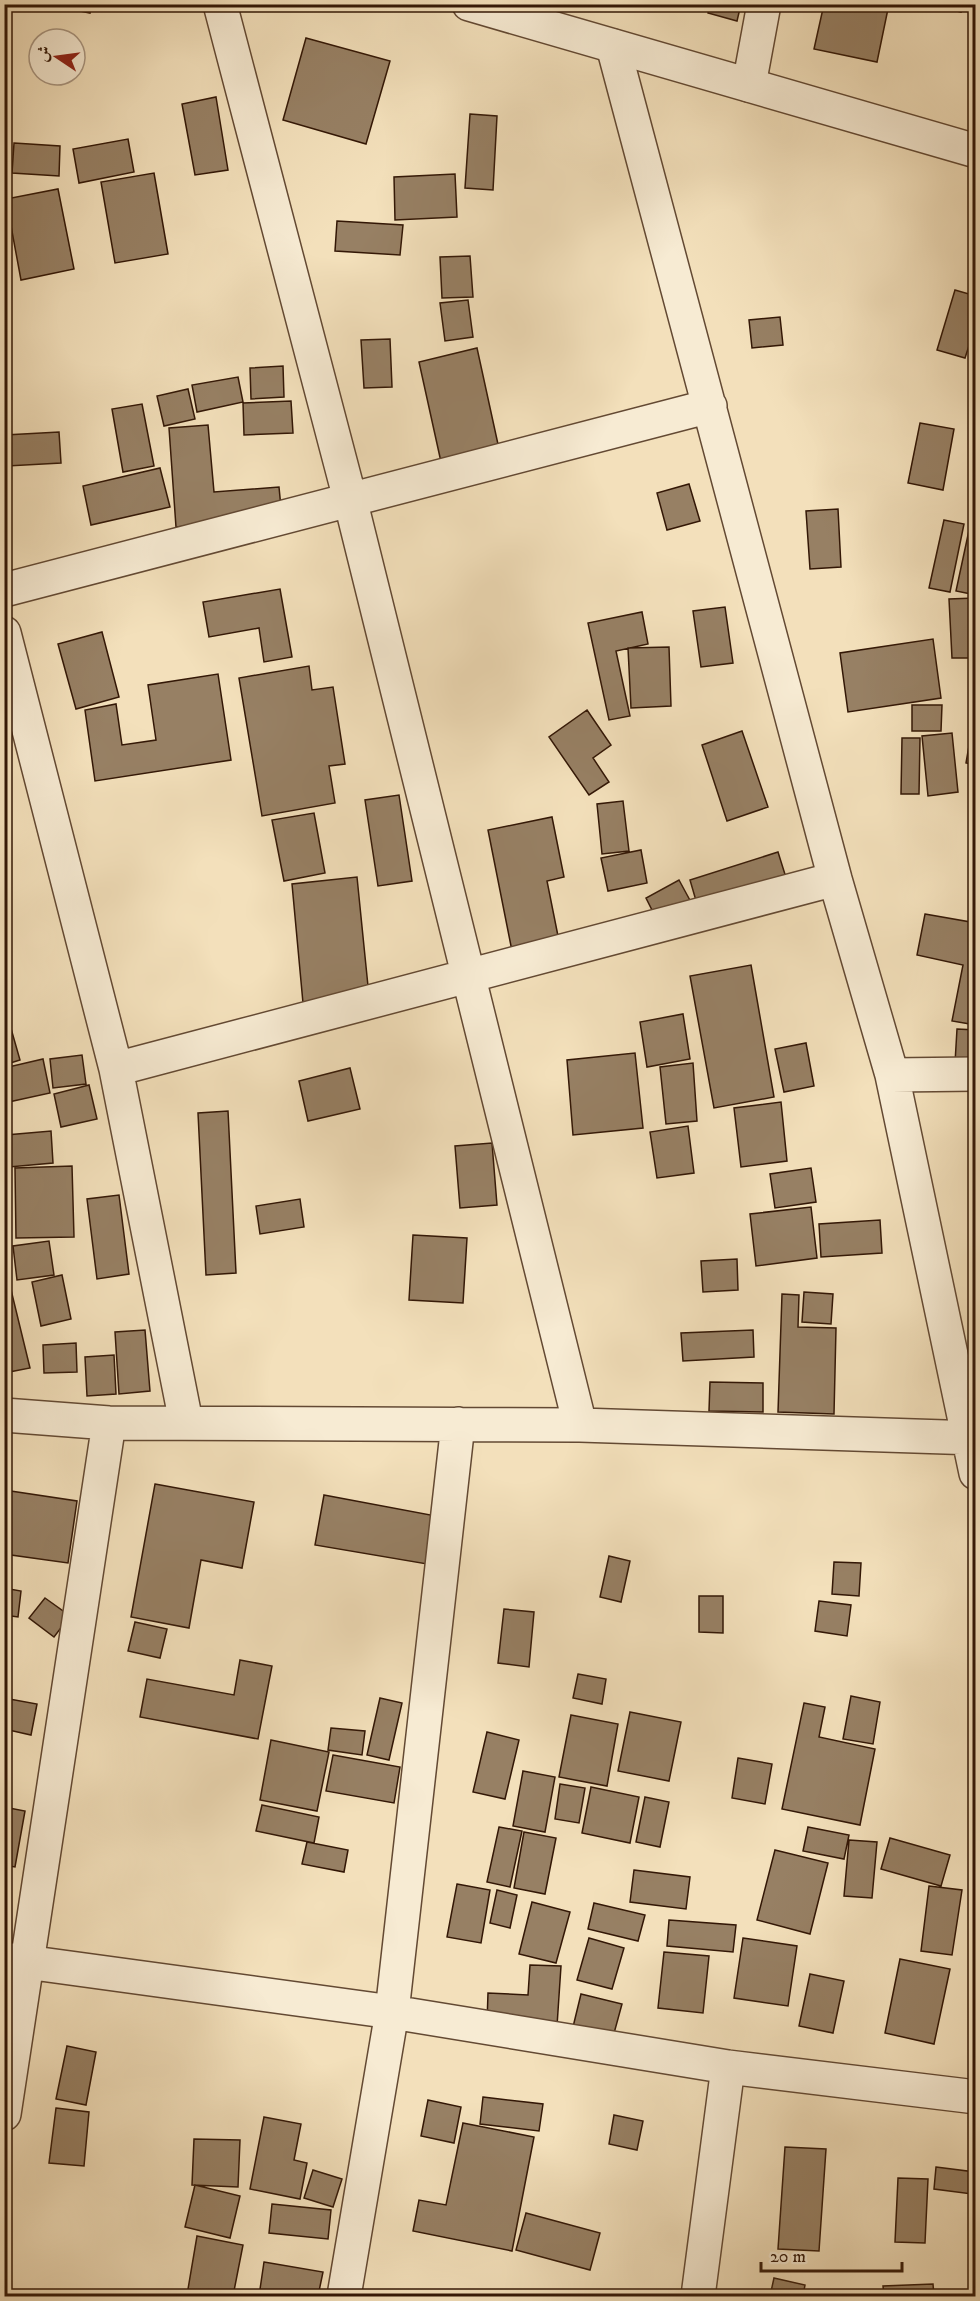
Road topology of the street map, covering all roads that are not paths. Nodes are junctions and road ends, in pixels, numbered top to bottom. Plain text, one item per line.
1 (220, 4) edge
2 (469, 4) edge
3 (764, 4) edge
4 (613, 46) junction
5 (749, 85) junction
6 (975, 151) edge
7 (710, 406) junction
8 (350, 499) junction
9 (4, 590) edge
10 (4, 633) edge
11 (835, 879) junction
12 (470, 974) junction
13 (116, 1069) junction
14 (975, 1074) edge
15 (892, 1075) junction
16 (4, 1415) edge
17 (186, 1422) junction
18 (109, 1423) junction
19 (458, 1424) junction
20 (580, 1425) junction
21 (971, 1437) edge
22 (975, 1473) edge
23 (17, 1961) edge
24 (392, 2012) junction
25 (728, 2067) junction
26 (975, 2097) edge
27 (4, 2114) edge
28 (344, 2296) edge
29 (698, 2296) edge

1 - 8 street
2 - 4 street
3 - 5 street
4 - 5 street
4 - 7 street
5 - 6 street
7 - 8 street
7 - 11 street
8 - 9 street
8 - 12 street
10 - 13 street
11 - 12 street
11 - 15 street
12 - 13 street
12 - 20 street
13 - 17 street
14 - 15 street
15 - 21 street
16 - 18 street
17 - 18 street
17 - 19 street
18 - 23 street
19 - 20 street
19 - 24 street
20 - 21 street
21 - 22 street
23 - 24 street
23 - 27 street
24 - 25 street
24 - 28 street
25 - 26 street
25 - 29 street

